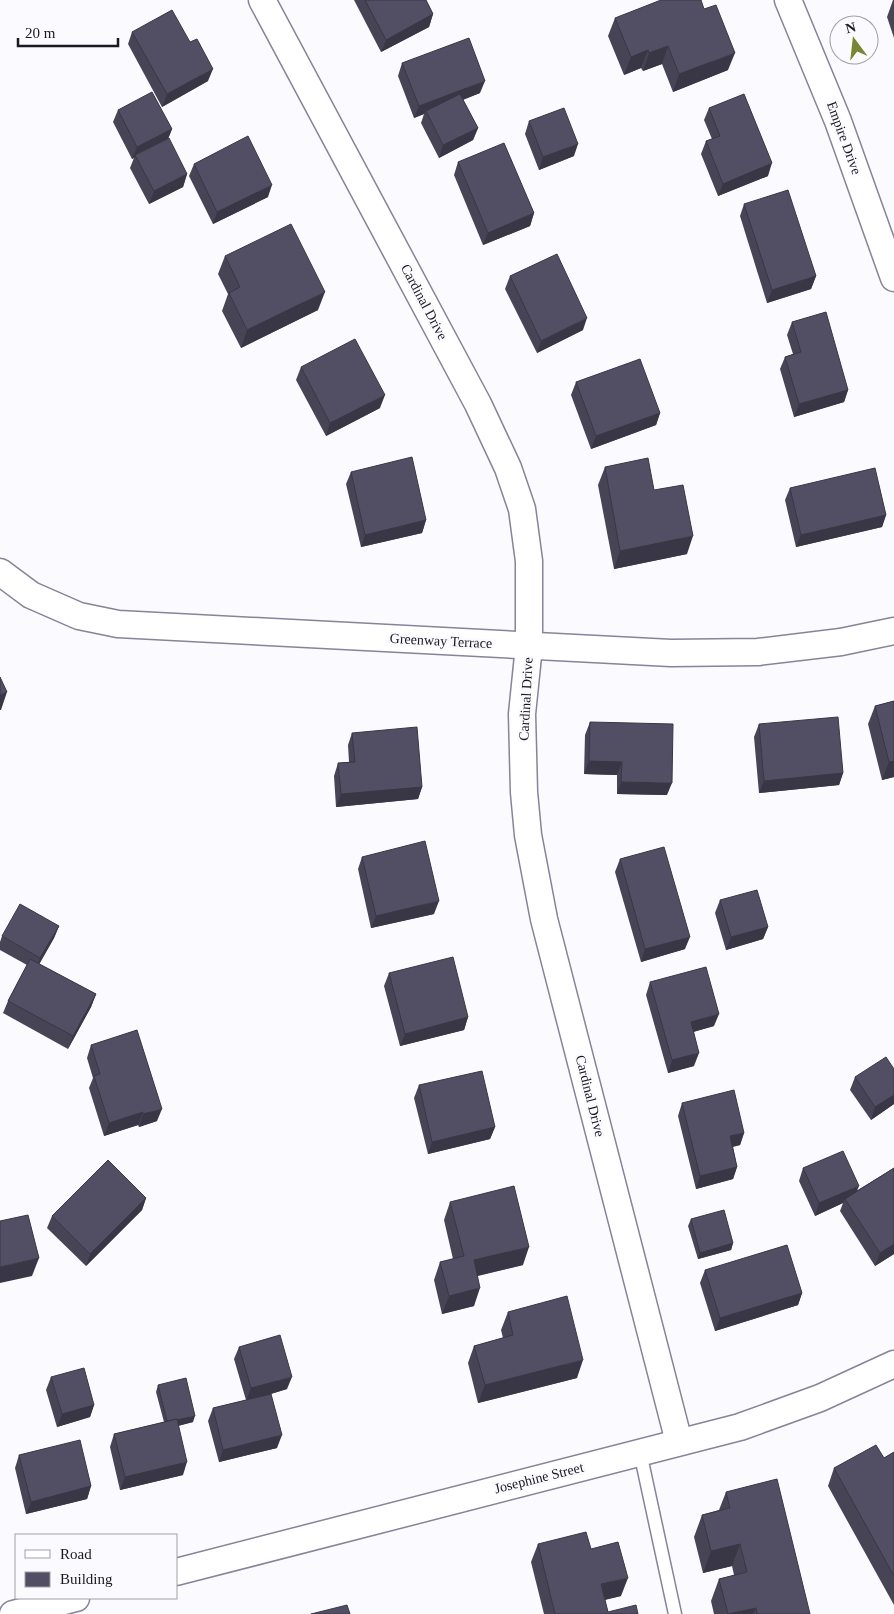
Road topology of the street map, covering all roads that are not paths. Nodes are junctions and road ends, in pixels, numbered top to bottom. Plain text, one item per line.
1 (262, 0) edge
2 (788, 0) edge
3 (894, 278) edge
4 (0, 572) edge
5 (894, 631) edge
6 (529, 646) junction
7 (893, 1368) edge
8 (679, 1442) junction
9 (640, 1452) junction
10 (178, 1571) edge
11 (72, 1599) edge
12 (13, 1614) edge
13 (675, 1614) edge

1 - 6 street, Cardinal Drive
2 - 3 street, Empire Drive
4 - 6 street, Greenway Terrace
5 - 6 street, Greenway Terrace
6 - 8 street, Cardinal Drive
7 - 8 street, Josephine Street
8 - 9 street, Josephine Street
9 - 10 street, Josephine Street
9 - 13 lane
11 - 12 street

